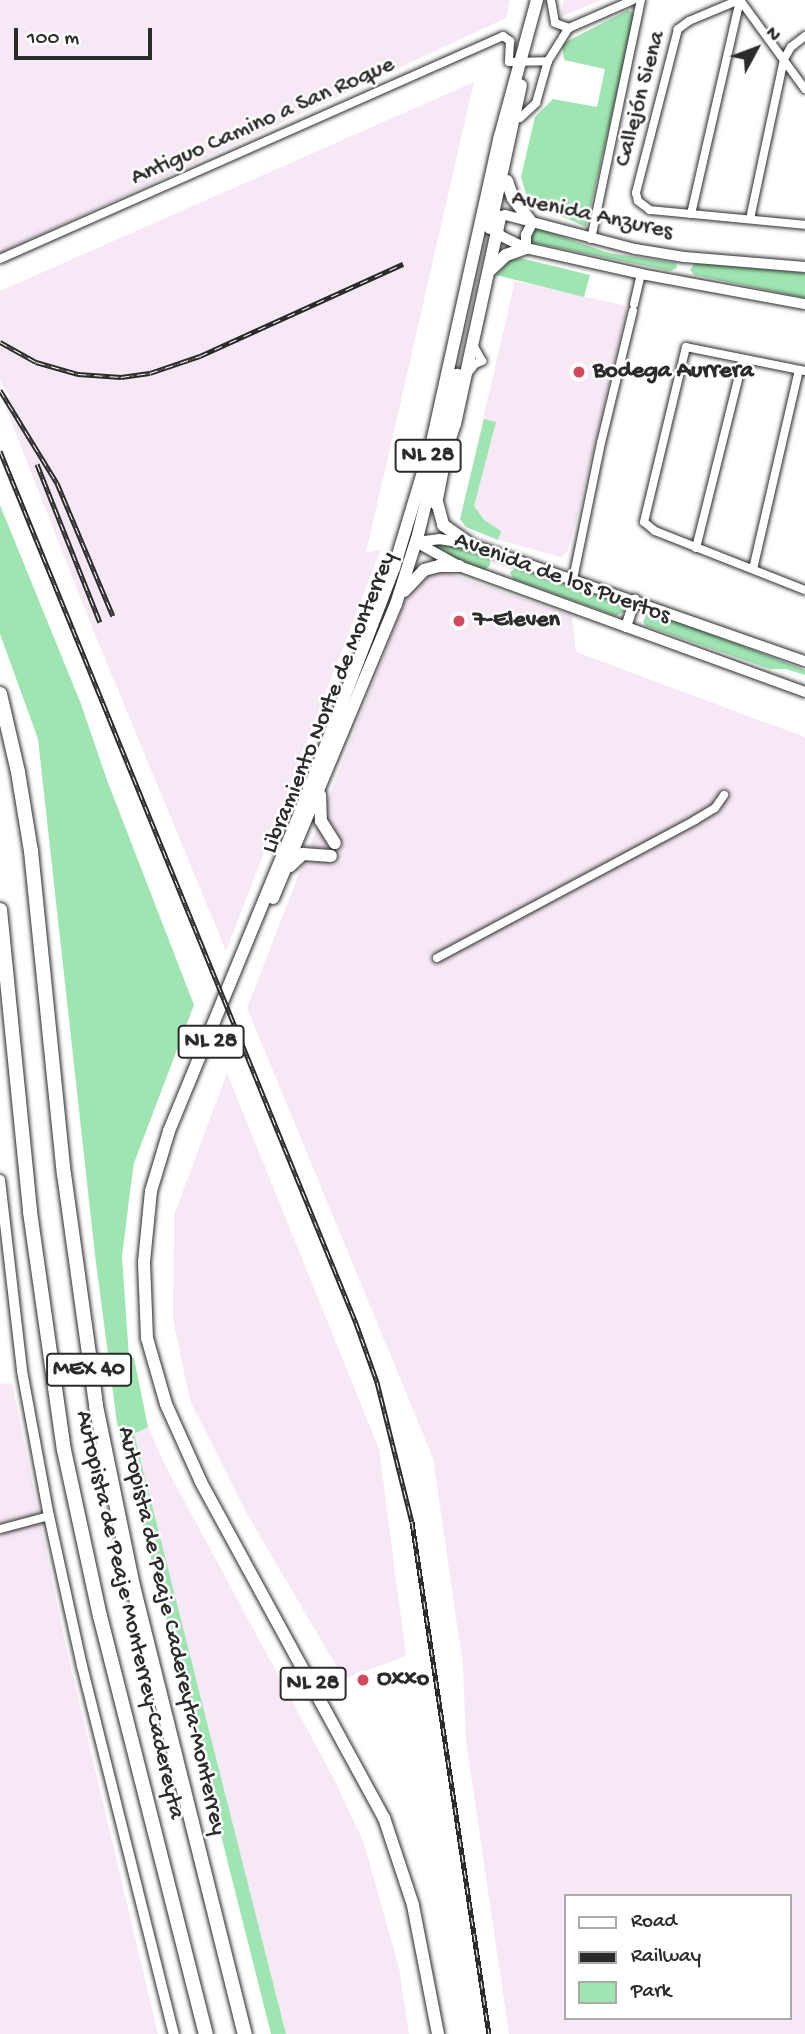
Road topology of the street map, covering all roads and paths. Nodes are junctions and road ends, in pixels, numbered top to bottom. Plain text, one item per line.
1 (537, 0) edge
2 (551, 0) edge
3 (633, 0) edge
4 (641, 0) edge
5 (740, 0) edge
6 (569, 28) junction
7 (805, 36) edge
8 (784, 59) junction
9 (548, 61) junction
10 (523, 65) junction
11 (805, 89) edge
12 (520, 118) junction
13 (500, 136) junction
14 (507, 181) junction
15 (691, 215) junction
16 (750, 219) junction
17 (532, 223) junction
18 (496, 224) junction
19 (805, 225) edge
20 (592, 239) junction
21 (526, 248) junction
22 (684, 257) junction
23 (0, 259) edge
24 (805, 267) edge
25 (490, 270) junction
26 (640, 274) junction
27 (680, 282) junction
28 (464, 303) junction
29 (805, 304) edge
30 (743, 359) junction
31 (802, 370) edge
32 (461, 401) junction
33 (439, 441) junction
34 (436, 503) junction
35 (416, 542) junction
36 (470, 544) junction
37 (696, 548) junction
38 (459, 566) junction
39 (753, 569) junction
40 (573, 579) junction
41 (805, 590) edge
42 (635, 599) junction
43 (396, 604) junction
44 (626, 627) junction
45 (364, 644) junction
46 (805, 661) edge
47 (805, 692) edge
48 (0, 694) edge
49 (321, 786) junction
50 (724, 795) dead end
51 (283, 878) junction
52 (0, 910) edge
53 (437, 958) dead end
54 (0, 1180) edge
55 (151, 1348) junction
56 (49, 1516) junction
57 (0, 1529) edge
58 (174, 2034) edge
59 (206, 2034) edge
60 (245, 2034) edge
61 (438, 2034) edge

1 - 10 main road, Libramiento Norte de Monterrey / NL 28
2 - 6 street
3 - 6 street
4 - 20 street
5 - 8 street
5 - 15 street
5 - 15 street, Callejón Siena
6 - 9 street
7 - 8 street
8 - 11 street
8 - 16 street
9 - 10 street
9 - 12 street
10 - 12 main road
10 - 13 main road, Libramiento Norte de Monterrey / NL 28
10 - 18 main road, Libramiento Norte de Monterrey / NL 28
10 - 23 street, Antiguo Camino a San Roque
12 - 14 main road
13 - 18 main road
13 - 28 main road, Libramiento Norte de Monterrey / NL 28
14 - 17 main road
14 - 18 main road
15 - 16 street, Callejón Siena
16 - 19 street, Callejón Siena
17 - 18 street, Avenida Anzures
17 - 20 street, Avenida Anzures
17 - 21 street
18 - 21 street, Avenida Anzures
18 - 25 main road
18 - 28 main road
18 - 33 main road, Libramiento Norte de Monterrey / NL 28
20 - 22 street, Avenida Anzures
21 - 25 main road
21 - 26 street, Avenida Anzures
22 - 24 street, Avenida Anzures
22 - 27 street
25 - 32 main road
26 - 27 street, Avenida Anzures
26 - 40 street
27 - 29 street, Avenida Anzures
28 - 33 main road, Libramiento Norte de Monterrey / NL 28
30 - 31 street
30 - 37 street
30 - 37 street
31 - 39 street
32 - 33 main road
32 - 34 main road
33 - 34 main road
33 - 35 main road
33 - 45 main road, Libramiento Norte de Monterrey / NL 28
34 - 36 main road
35 - 36 street, Avenida de los Puertos
35 - 38 street, Avenida de los Puertos
35 - 43 main road, Libramiento Norte de Monterrey / NL 28
35 - 45 main road
36 - 40 street, Avenida de los Puertos
37 - 39 street
38 - 43 main road
38 - 44 street, Avenida de los Puertos
39 - 41 street
40 - 42 street, Avenida de los Puertos
42 - 44 street
42 - 46 street, Avenida de los Puertos
43 - 49 main road, Libramiento Norte de Monterrey / NL 28
44 - 47 street, Avenida de los Puertos
45 - 55 main road, Libramiento Norte de Monterrey / NL 28
48 - 60 highway, Autopista de Peaje Cadereyta-Monterrey / MEX 40
49 - 51 main road, Libramiento Norte de Monterrey / NL 28
49 - 51 main road
50 - 53 street
51 - 55 main road, Libramiento Norte de Monterrey / NL 28
52 - 59 highway, Autopista de Peaje Monterrey-Cadereyta / MEX 40
54 - 56 street
55 - 61 main road, Libramiento Norte de Monterrey / NL 28
56 - 57 street
56 - 58 street

